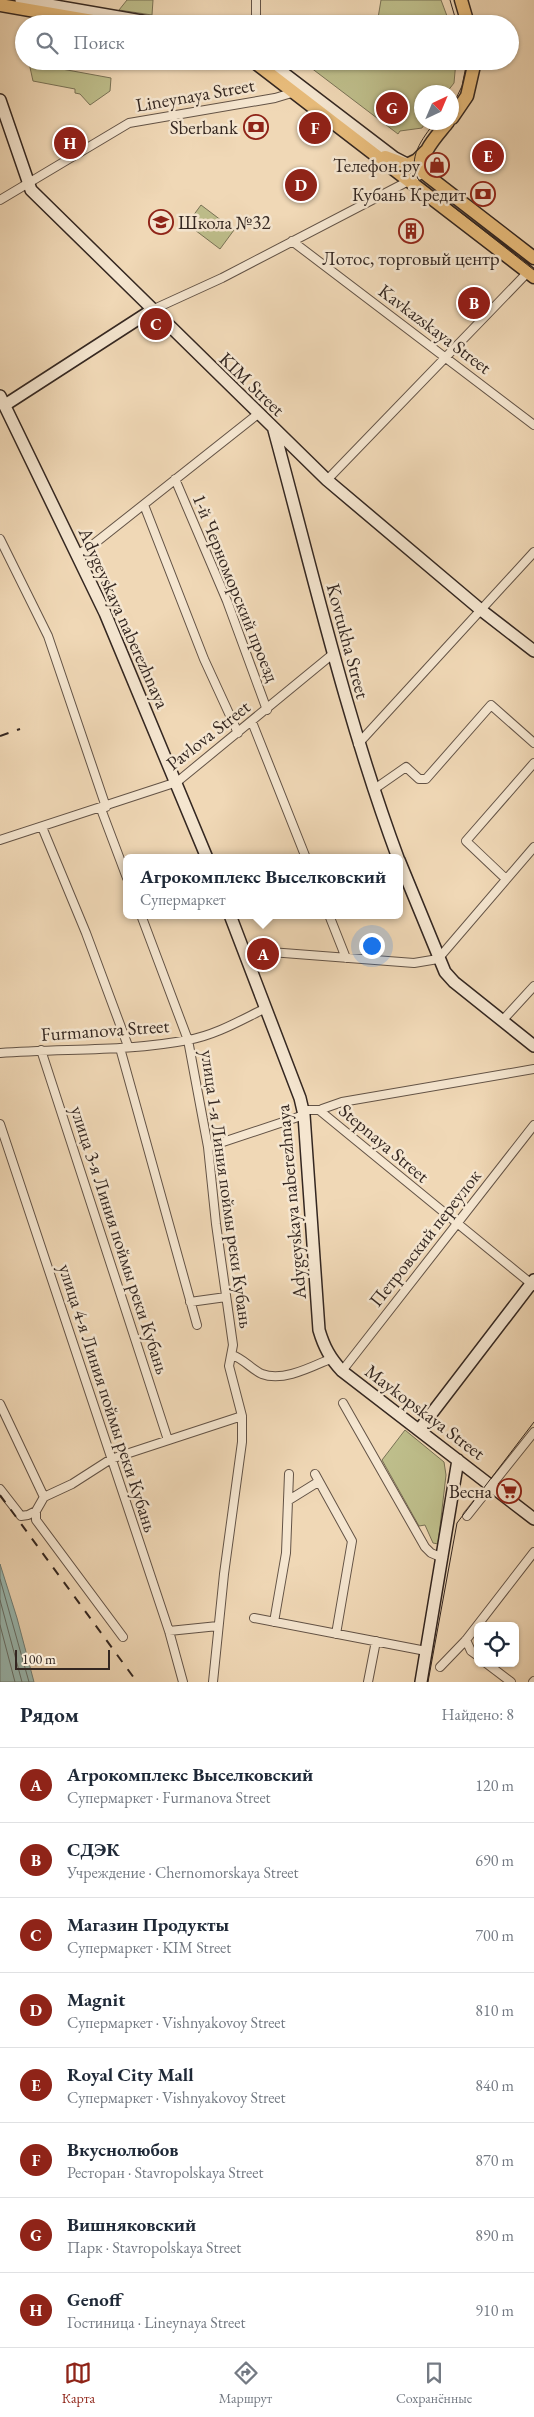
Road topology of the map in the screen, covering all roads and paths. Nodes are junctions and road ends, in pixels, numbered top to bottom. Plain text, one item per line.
1 (21, 0) edge
2 (256, 0) edge
3 (460, 0) edge
4 (0, 5) edge
5 (58, 15) edge
6 (107, 15) edge
7 (256, 15) edge
8 (465, 15) edge
9 (266, 70) edge
10 (280, 70) edge
11 (473, 70) edge
12 (295, 92) junction
13 (0, 100) edge
14 (459, 108) edge
15 (442, 130) edge
16 (347, 132) junction
17 (432, 143) junction
18 (407, 165) junction
19 (424, 173) junction
20 (409, 182) junction
21 (27, 183) junction
22 (0, 200) edge
23 (292, 241) junction
24 (534, 258) edge
25 (531, 274) edge
26 (152, 310) junction
27 (446, 359) junction
28 (2, 400) edge
29 (258, 414) junction
30 (534, 425) edge
31 (274, 430) junction
32 (175, 479) junction
33 (326, 480) junction
34 (144, 505) junction
35 (0, 539) edge
36 (534, 552) edge
37 (78, 554) junction
38 (481, 610) junction
39 (534, 651) edge
40 (334, 653) junction
41 (267, 710) junction
42 (252, 722) junction
43 (238, 734) junction
44 (534, 743) edge
45 (358, 744) junction
46 (534, 763) edge
47 (176, 782) junction
48 (373, 790) junction
49 (103, 808) junction
50 (42, 827) junction
51 (0, 840) edge
52 (534, 847) edge
53 (205, 854) edge
54 (304, 854) edge
55 (397, 854) edge
56 (123, 866) edge
57 (403, 869) edge
58 (506, 878) junction
59 (142, 919) edge
60 (232, 919) edge
61 (331, 919) edge
62 (244, 950) junction
63 (346, 958) junction
64 (438, 959) junction
65 (534, 986) edge
66 (266, 1008) junction
67 (502, 1021) junction
68 (188, 1040) junction
69 (534, 1046) edge
70 (124, 1048) junction
71 (40, 1050) junction
72 (0, 1053) edge
73 (534, 1069) edge
74 (322, 1109) dead end
75 (303, 1112) junction
76 (0, 1124) edge
77 (534, 1125) edge
78 (208, 1147) junction
79 (456, 1224) junction
80 (533, 1284) edge
81 (226, 1297) junction
82 (190, 1302) junction
83 (196, 1325) dead end
84 (232, 1355) junction
85 (330, 1359) junction
86 (342, 1371) junction
87 (343, 1403) dead end
88 (0, 1404) edge
89 (242, 1416) junction
90 (419, 1430) junction
91 (534, 1432) edge
92 (168, 1440) junction
93 (111, 1459) junction
94 (458, 1460) junction
95 (289, 1474) dead end
96 (490, 1484) junction
97 (0, 1489) edge
98 (44, 1497) junction
99 (290, 1500) junction
100 (36, 1511) junction
101 (467, 1516) dead end
102 (534, 1519) edge
103 (534, 1552) edge
104 (443, 1558) junction
105 (254, 1618) dead end
106 (274, 1622) junction
107 (218, 1626) junction
108 (169, 1631) junction
109 (336, 1634) junction
110 (123, 1637) dead end
111 (466, 1640) junction
112 (376, 1641) junction
113 (426, 1651) junction
114 (474, 1653) edge
115 (440, 1667) dead end
116 (491, 1667) edge
117 (183, 1682) edge
118 (213, 1682) edge
119 (368, 1682) edge
120 (420, 1682) edge
121 (511, 1682) edge

1 - 6 street
2 - 7 street
3 - 8 main road
4 - 5 main road
9 - 12 main road
10 - 18 street
11 - 14 main road
12 - 16 main road
12 - 21 street, Lineynaya Street
13 - 21 street, KIM Street
15 - 17 main road
16 - 18 main road
16 - 20 main road
17 - 18 main road
17 - 19 main road
18 - 19 street
19 - 20 street
19 - 24 main road
20 - 23 street
20 - 25 main road
21 - 22 street, Lineynaya Street
21 - 26 street, KIM Street
23 - 26 street
23 - 27 street, Kavkazskaya Street
25 - 27 street
26 - 28 street
26 - 29 street, KIM Street
27 - 30 street, Kavkazskaya Street
27 - 33 street
28 - 37 street, Adygeyskaya naberezhnaya
29 - 31 street, KIM Street
29 - 32 street
31 - 33 street, KIM Street
31 - 40 street, Kovtukha Street
32 - 34 street
32 - 41 street, 1-й Черноморский проезд
33 - 38 street, KIM Street
34 - 37 street
34 - 43 street
35 - 49 street
36 - 38 street
37 - 47 street, Adygeyskaya naberezhnaya
38 - 39 street, KIM Street
38 - 45 street
40 - 41 street, Pavlova Street
40 - 45 street, Kovtukha Street
41 - 42 street, Pavlova Street
42 - 43 street, Pavlova Street
42 - 54 street
43 - 47 street, Pavlova Street
44 - 48 street
45 - 48 street, Kovtukha Street
46 - 58 street
47 - 49 street, Pavlova Street
47 - 53 street, Adygeyskaya naberezhnaya
48 - 55 street, Kovtukha Street
49 - 50 street, Pavlova Street
49 - 56 street
50 - 51 street, Pavlova Street
50 - 70 street
52 - 58 street
57 - 64 street, Kovtukha Street
58 - 64 street
59 - 68 street, улица 1-я Линия поймы реки Кубань
60 - 62 street, Adygeyskaya naberezhnaya
61 - 63 street
62 - 63 street
62 - 66 street, Adygeyskaya naberezhnaya
63 - 64 street
64 - 67 street, Kovtukha Street
65 - 67 street
66 - 68 street, Furmanova Street
66 - 75 street, Adygeyskaya naberezhnaya
67 - 69 street, Kovtukha Street
68 - 70 street, Furmanova Street
68 - 78 street, улица 1-я Линия поймы реки Кубань
70 - 71 street, Furmanova Street
70 - 82 street
71 - 72 street, Furmanova Street
71 - 92 street, улица 3-я Линия поймы реки Кубань
73 - 74 street
75 - 78 street
75 - 79 street, Stepnaya Street
75 - 85 street, Adygeyskaya naberezhnaya
76 - 93 street, улица 4-я Линия поймы реки Кубань
77 - 79 street, Петровский переулок
78 - 81 street, улица 1-я Линия поймы реки Кубань
79 - 80 street, Stepnaya Street
79 - 86 street, Петровский переулок
80 - 90 street
81 - 82 street
81 - 84 street, улица 1-я Линия поймы реки Кубань
82 - 83 street
84 - 85 street
84 - 89 street, улица 1-я Линия поймы реки Кубань
85 - 86 street, Adygeyskaya naberezhnaya
86 - 90 street, Maykopskaya Street
87 - 104 street
88 - 98 street
89 - 92 street
89 - 107 street, улица 1-я Линия поймы реки Кубань
90 - 94 street, Maykopskaya Street
91 - 96 street
92 - 93 street
93 - 98 street
93 - 108 street, улица 4-я Линия поймы реки Кубань
94 - 96 street, Maykopskaya Street
94 - 104 street
95 - 99 street
96 - 101 street
96 - 102 street, Maykopskaya Street
97 - 100 street
98 - 100 street
99 - 106 street
99 - 109 street
100 - 110 street
103 - 111 street
104 - 113 street
105 - 106 street
106 - 109 street
107 - 108 street
107 - 118 street, улица 1-я Линия поймы реки Кубань
108 - 117 street, улица 4-я Линия поймы реки Кубань
109 - 112 street
111 - 114 street
111 - 115 street
112 - 113 street
112 - 119 street
113 - 120 street
116 - 121 street

